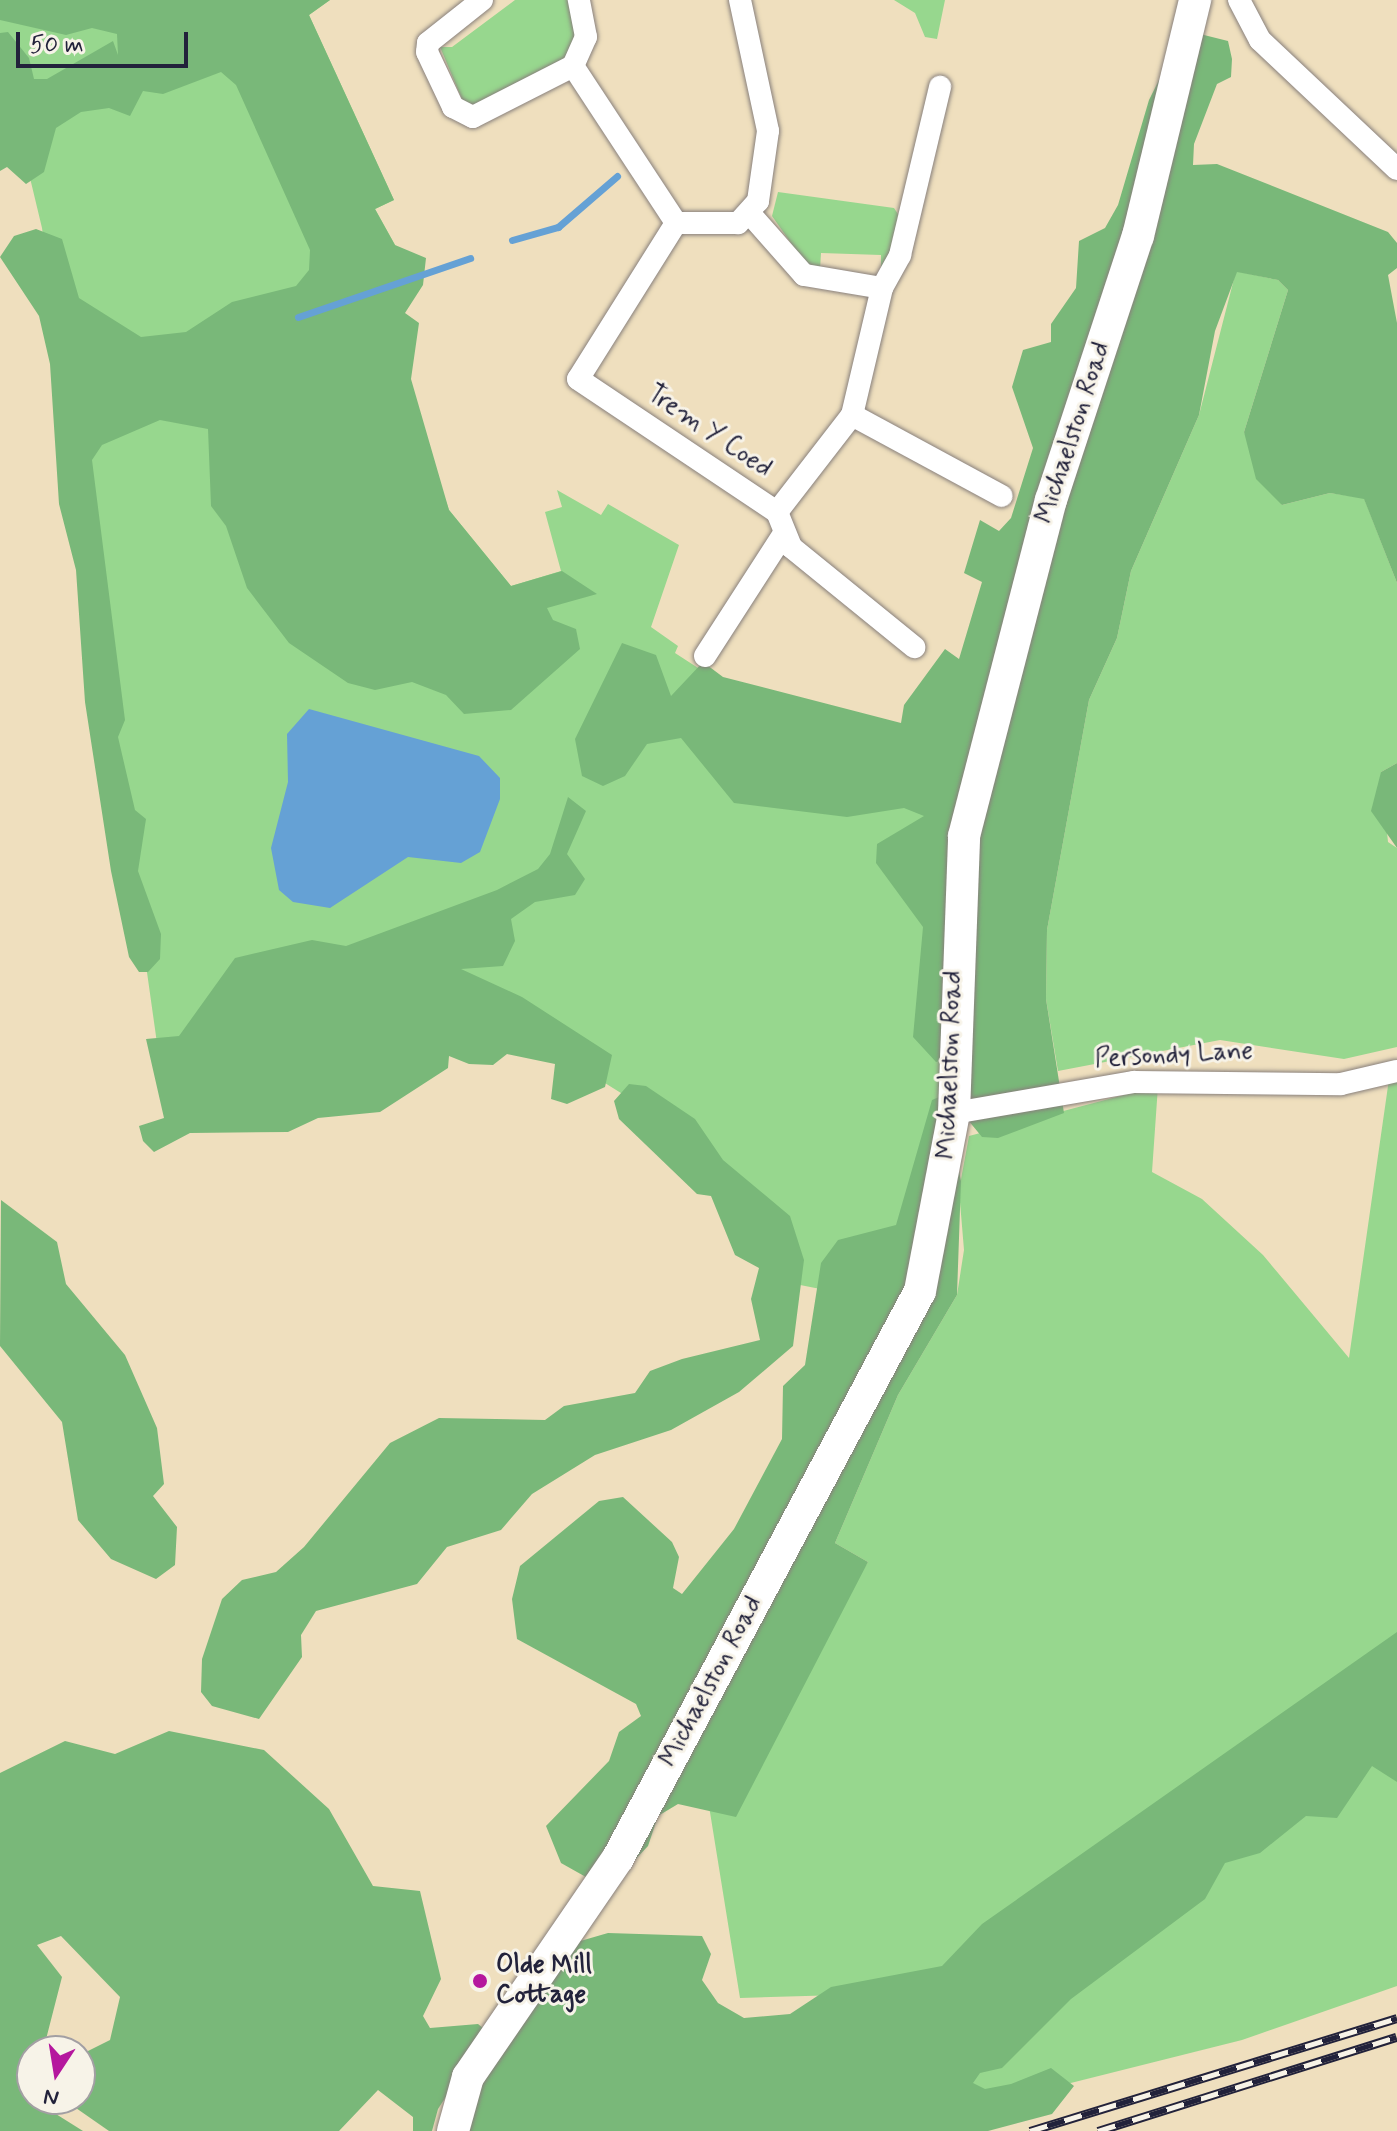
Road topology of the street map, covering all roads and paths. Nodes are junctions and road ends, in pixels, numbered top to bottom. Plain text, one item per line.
1 (482, 0) edge
2 (579, 0) edge
3 (740, 0) edge
4 (1195, 0) edge
5 (1239, 0) edge
6 (573, 66) junction
7 (940, 87) dead end
8 (1397, 169) edge
9 (750, 214) junction
10 (676, 223) junction
11 (882, 288) junction
12 (852, 415) junction
13 (1002, 496) dead end
14 (777, 512) junction
15 (783, 535) junction
16 (914, 647) dead end
17 (705, 656) dead end
18 (1397, 1071) edge
19 (954, 1113) junction
20 (453, 2131) edge

1 - 6 street
2 - 6 street
3 - 9 street
4 - 19 street, Michaelston Road
5 - 8 street
6 - 10 street
7 - 11 street, Trem Y Coed
9 - 10 street
9 - 11 street
10 - 14 street, Trem Y Coed
11 - 12 street, Trem Y Coed
12 - 13 street
12 - 14 street, Trem Y Coed
14 - 15 street
15 - 16 street
15 - 17 street
18 - 19 street, Persondy Lane
19 - 20 street, Michaelston Road

